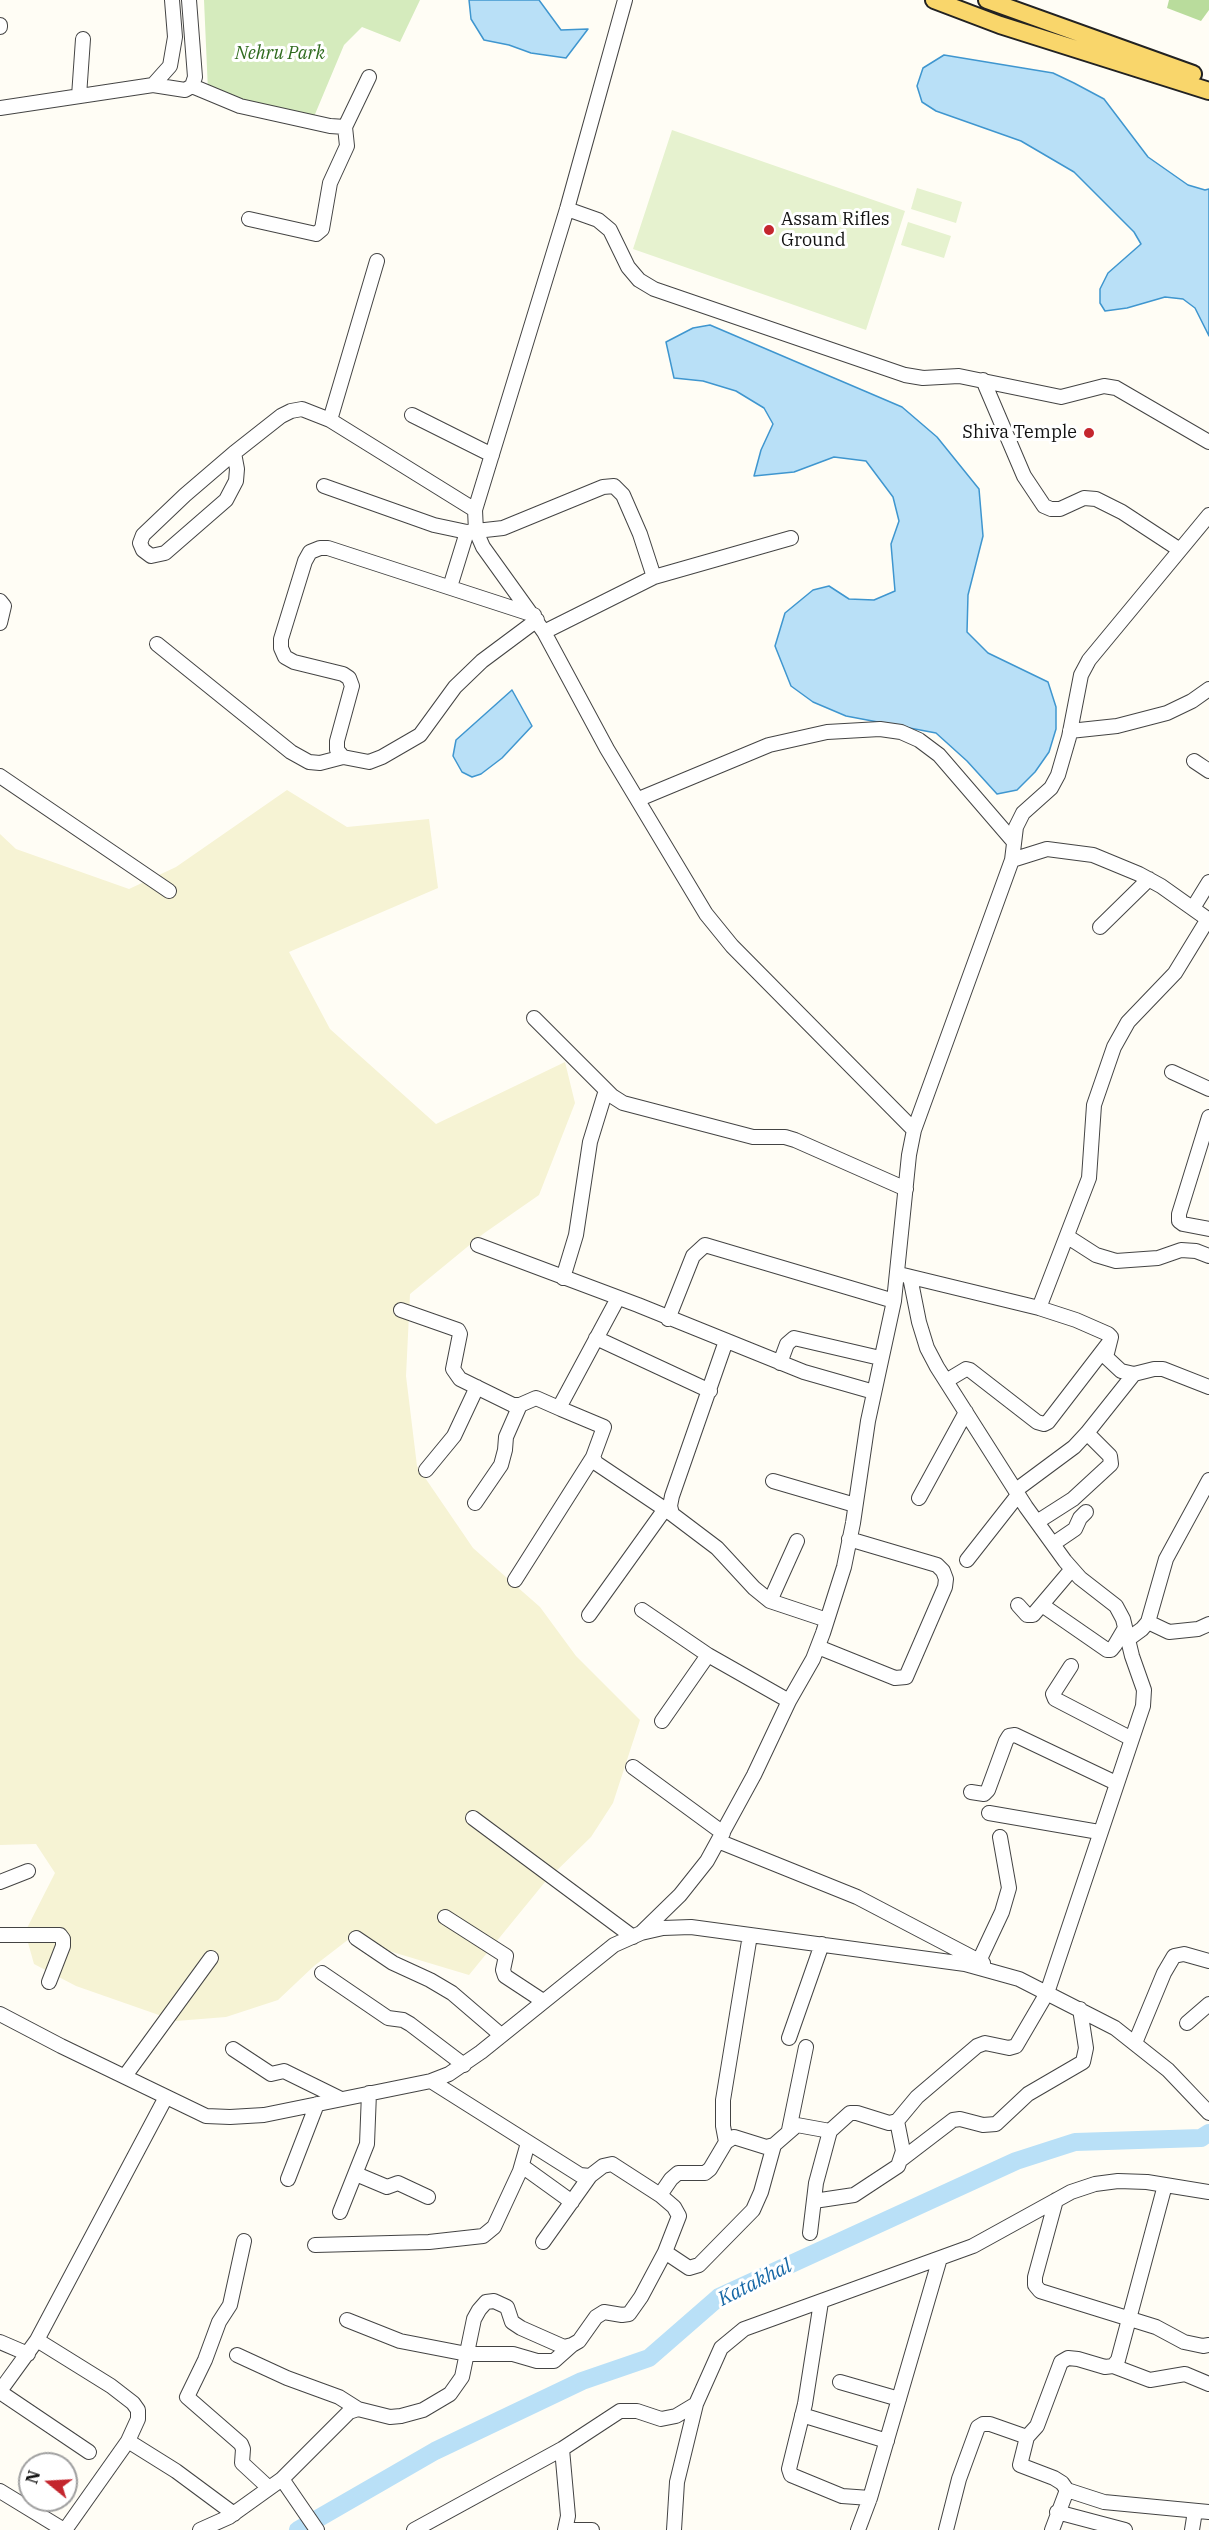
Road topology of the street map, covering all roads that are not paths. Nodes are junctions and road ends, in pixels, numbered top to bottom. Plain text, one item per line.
1 (172, 0) edge
2 (189, 0) edge
3 (625, 0) edge
4 (934, 0) edge
5 (987, 0) edge
6 (1006, 3) edge
7 (83, 39) dead end
8 (369, 77) dead end
9 (1209, 79) edge
10 (153, 86) junction
11 (192, 87) junction
12 (1209, 90) edge
13 (79, 96) junction
14 (0, 108) edge
15 (345, 127) junction
16 (567, 209) junction
17 (249, 219) dead end
18 (377, 261) dead end
19 (982, 380) junction
20 (412, 415) dead end
21 (330, 420) junction
22 (1209, 442) edge
23 (234, 453) junction
24 (492, 455) junction
25 (324, 486) dead end
26 (475, 510) junction
27 (1209, 514) edge
28 (472, 532) junction
29 (791, 538) dead end
30 (1180, 550) junction
31 (654, 577) junction
32 (450, 587) junction
33 (0, 601) edge
34 (0, 623) edge
35 (538, 623) junction
36 (157, 644) dead end
37 (1209, 689) edge
38 (1070, 731) junction
39 (343, 757) junction
40 (1194, 760) dead end
41 (1209, 771) edge
42 (0, 776) edge
43 (639, 799) junction
44 (1014, 842) junction
45 (1012, 860) junction
46 (1149, 879) junction
47 (1209, 882) edge
48 (169, 891) dead end
49 (1193, 908) junction
50 (1208, 920) edge
51 (1100, 927) dead end
52 (534, 1018) dead end
53 (1172, 1072) dead end
54 (1209, 1089) edge
55 (606, 1090) junction
56 (1209, 1117) edge
57 (914, 1130) junction
58 (906, 1189) junction
59 (1209, 1229) edge
60 (1068, 1237) junction
61 (478, 1245) dead end
62 (1209, 1256) edge
63 (904, 1276) junction
64 (562, 1278) junction
65 (618, 1298) junction
66 (894, 1301) junction
67 (1039, 1308) junction
68 (400, 1310) dead end
69 (668, 1319) junction
70 (596, 1338) junction
71 (726, 1341) junction
72 (1109, 1343) junction
73 (880, 1358) junction
74 (780, 1363) junction
75 (1134, 1374) junction
76 (946, 1381) junction
77 (477, 1387) junction
78 (1209, 1387) edge
79 (710, 1390) junction
80 (874, 1392) junction
81 (520, 1405) junction
82 (561, 1409) junction
83 (966, 1412) junction
84 (1088, 1433) junction
85 (593, 1457) junction
86 (426, 1470) dead end
87 (1209, 1480) edge
88 (773, 1481) dead end
89 (1017, 1493) junction
90 (919, 1498) dead end
91 (475, 1503) dead end
92 (855, 1505) junction
93 (668, 1512) junction
94 (1086, 1512) dead end
95 (1037, 1522) junction
96 (849, 1539) junction
97 (797, 1540) dead end
98 (1053, 1544) junction
99 (967, 1560) dead end
100 (1072, 1569) junction
101 (514, 1580) dead end
102 (770, 1601) junction
103 (1018, 1605) dead end
104 (1042, 1605) junction
105 (642, 1610) dead end
106 (589, 1615) dead end
107 (827, 1620) junction
108 (1148, 1622) junction
109 (1209, 1624) edge
110 (1126, 1634) junction
111 (818, 1647) junction
112 (708, 1655) junction
113 (1071, 1666) dead end
114 (789, 1701) junction
115 (662, 1721) dead end
116 (1132, 1739) junction
117 (633, 1767) dead end
118 (1116, 1783) junction
119 (971, 1792) dead end
120 (989, 1813) dead end
121 (472, 1818) dead end
122 (1099, 1832) junction
123 (720, 1837) junction
124 (1000, 1837) dead end
125 (27, 1871) dead end
126 (0, 1882) edge
127 (445, 1917) dead end
128 (0, 1935) edge
129 (637, 1935) junction
130 (750, 1935) junction
131 (356, 1938) dead end
132 (822, 1944) junction
133 (211, 1958) dead end
134 (979, 1961) junction
135 (1209, 1961) edge
136 (322, 1973) dead end
137 (1004, 1974) junction
138 (49, 1982) dead end
139 (1047, 1993) junction
140 (543, 2001) junction
141 (1209, 2004) edge
142 (1080, 2009) junction
143 (0, 2014) edge
144 (1188, 2023) dead end
145 (501, 2035) junction
146 (789, 2038) dead end
147 (1135, 2043) junction
148 (806, 2047) dead end
149 (233, 2049) dead end
150 (464, 2065) junction
151 (125, 2076) junction
152 (431, 2081) junction
153 (369, 2093) junction
154 (166, 2097) junction
155 (341, 2098) junction
156 (316, 2104) junction
157 (1209, 2113) edge
158 (897, 2121) junction
159 (789, 2130) junction
160 (830, 2131) junction
161 (726, 2142) junction
162 (528, 2143) junction
163 (774, 2145) junction
164 (902, 2159) junction
165 (522, 2166) junction
166 (356, 2174) junction
167 (590, 2176) junction
168 (288, 2179) dead end
169 (1165, 2185) junction
170 (1209, 2192) edge
171 (660, 2195) junction
172 (428, 2197) dead end
173 (1056, 2200) junction
174 (813, 2201) junction
175 (572, 2202) junction
176 (340, 2212) dead end
177 (810, 2233) dead end
178 (244, 2241) dead end
179 (543, 2242) dead end
180 (315, 2245) dead end
181 (665, 2252) junction
182 (940, 2258) junction
183 (821, 2302) junction
184 (1129, 2319) junction
185 (347, 2320) dead end
186 (37, 2340) junction
187 (0, 2342) edge
188 (572, 2345) junction
189 (1209, 2345) edge
190 (27, 2354) junction
191 (467, 2354) junction
192 (237, 2355) dead end
193 (1113, 2366) junction
194 (840, 2382) dead end
195 (1209, 2384) edge
196 (0, 2391) edge
197 (899, 2399) junction
198 (696, 2404) junction
199 (358, 2409) junction
200 (802, 2415) junction
201 (1027, 2437) junction
202 (128, 2441) junction
203 (887, 2441) junction
204 (562, 2449) junction
205 (88, 2452) dead end
206 (282, 2479) junction
207 (269, 2488) junction
208 (1067, 2490) junction
209 (0, 2491) edge
210 (870, 2498) junction
211 (1057, 2512) junction
212 (1202, 2512) edge
213 (234, 2514) junction
214 (64, 2530) edge
215 (200, 2530) edge
216 (317, 2530) edge
217 (414, 2530) edge
218 (592, 2530) edge
219 (674, 2530) edge
220 (858, 2530) edge
221 (946, 2530) edge
222 (1052, 2530) edge
223 (1125, 2530) edge
224 (1192, 2530) edge

1 - 10 street
2 - 11 street
3 - 16 street
4 - 12 main road
5 - 6 main road
6 - 9 main road
7 - 13 street
8 - 15 street
10 - 11 street
10 - 13 street
11 - 15 street
13 - 14 street
15 - 17 street
16 - 19 street
16 - 24 street
18 - 21 street
19 - 22 street
19 - 30 street
20 - 24 street
21 - 23 street
21 - 26 street
23 - 23 street
24 - 26 street
25 - 28 street
26 - 28 street
27 - 30 street
28 - 31 street
28 - 32 street
28 - 35 street
29 - 31 street
30 - 38 street
31 - 35 street
32 - 35 street
32 - 39 street
33 - 34 street
35 - 39 street
35 - 43 street
36 - 39 street
37 - 38 street
38 - 44 street
40 - 41 street
42 - 48 street
43 - 44 street
43 - 57 street
44 - 45 street
45 - 46 street
45 - 57 street
46 - 49 street
46 - 51 street
47 - 49 street
49 - 50 street
50 - 60 street
52 - 55 street
53 - 54 street
55 - 58 street
55 - 64 street
56 - 59 street
57 - 58 street
58 - 63 street
60 - 62 street
60 - 67 street
61 - 64 street
63 - 66 street
63 - 67 street
63 - 76 street
64 - 65 street
65 - 69 street
65 - 70 street
66 - 69 street
66 - 73 street
67 - 72 street
68 - 77 street
69 - 71 street
70 - 79 street
70 - 82 street
71 - 74 street
71 - 79 street
72 - 75 street
72 - 76 street
73 - 74 street
73 - 80 street
74 - 80 street
75 - 78 street
75 - 84 street
76 - 83 street
77 - 81 street
77 - 86 street
79 - 93 street
80 - 92 street
81 - 82 street
81 - 91 street
82 - 85 street
83 - 89 street
83 - 90 street
84 - 89 street
84 - 95 street
85 - 93 street
85 - 101 street
87 - 108 street
88 - 92 street
89 - 95 street
89 - 99 street
92 - 96 street
93 - 102 street
93 - 106 street
94 - 98 street
95 - 98 street
96 - 107 street
96 - 111 street
97 - 102 street
98 - 100 street
100 - 104 street
100 - 110 street
102 - 107 street
103 - 104 street
104 - 110 street
105 - 112 street
107 - 111 street
108 - 109 street
108 - 110 street
110 - 116 street
111 - 114 street
112 - 114 street
112 - 115 street
113 - 116 street
114 - 123 street
116 - 118 street
117 - 123 street
118 - 119 street
118 - 122 street
120 - 122 street
121 - 129 street
122 - 139 street
123 - 129 street
123 - 134 street
124 - 134 street
125 - 126 street
127 - 140 street
128 - 138 street
129 - 130 street
129 - 140 street
130 - 132 street
130 - 161 street
131 - 145 street
132 - 137 street
132 - 146 street
133 - 151 street
134 - 137 street
135 - 147 street
136 - 150 street
137 - 139 street
139 - 142 street
139 - 158 street
140 - 145 street
141 - 144 street
142 - 147 street
142 - 164 street
143 - 151 street
145 - 150 street
147 - 157 street
148 - 159 street
149 - 155 street
150 - 152 street
151 - 154 street
152 - 153 street
152 - 162 street
153 - 155 street
153 - 166 street
154 - 156 street
154 - 186 street
155 - 156 street
156 - 168 street
158 - 160 street
158 - 164 street
159 - 160 street
159 - 163 street
160 - 174 street
161 - 163 street
161 - 171 street
162 - 165 street
162 - 167 street
163 - 181 street
164 - 174 street
165 - 175 street
165 - 180 street
166 - 172 street
166 - 176 street
167 - 171 street
167 - 175 street
169 - 170 street
169 - 173 street
169 - 184 street
171 - 181 street
173 - 182 street
173 - 184 street
174 - 177 street
175 - 179 street
178 - 207 street
181 - 188 street
182 - 183 street
182 - 197 street
183 - 198 street
183 - 200 street
184 - 189 street
184 - 193 street
185 - 191 street
186 - 190 street
186 - 202 street
187 - 190 street
188 - 191 street
188 - 191 street
190 - 196 street
191 - 199 street
192 - 199 street
193 - 195 street
193 - 201 street
194 - 197 street
196 - 205 street
197 - 203 street
198 - 204 street
198 - 219 street
199 - 206 street
200 - 203 street
200 - 210 street
201 - 208 street
201 - 221 street
202 - 213 street
202 - 214 street
203 - 210 street
204 - 217 street
204 - 218 street
206 - 207 street
206 - 216 street
207 - 213 street
208 - 211 street
208 - 212 street
209 - 214 street
210 - 220 street
211 - 222 street
211 - 223 street
212 - 224 street
213 - 215 street

